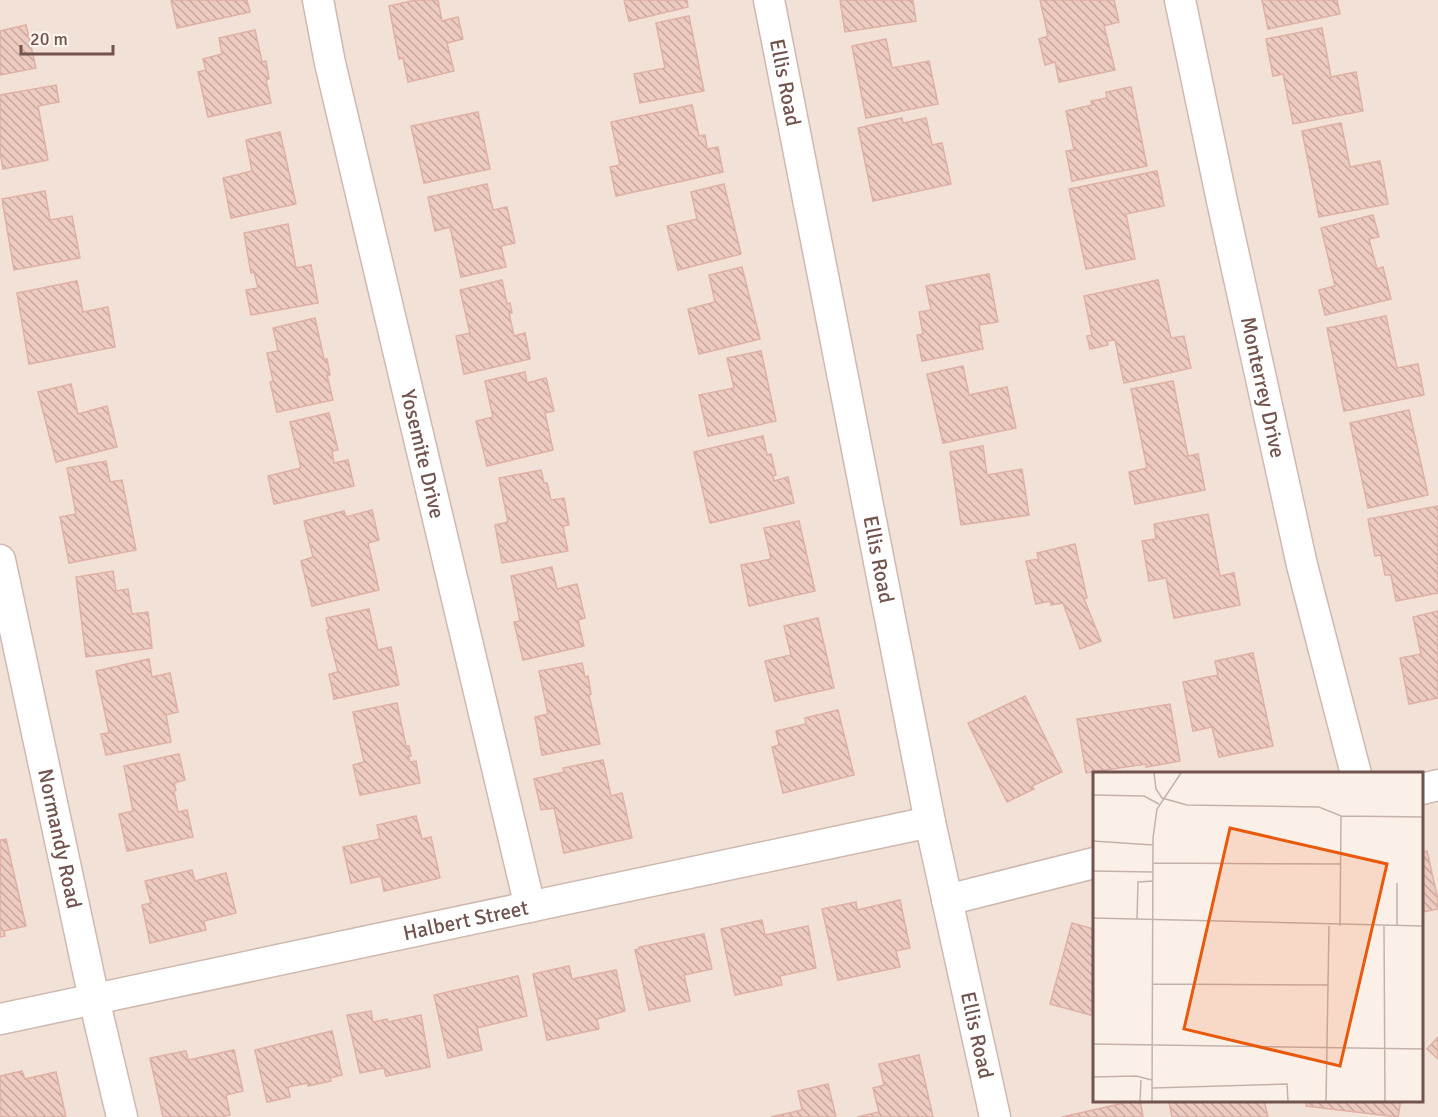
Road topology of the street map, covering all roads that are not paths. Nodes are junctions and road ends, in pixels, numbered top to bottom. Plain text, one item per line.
1 (318, 0) edge
2 (769, 0) edge
3 (1180, 0) edge
4 (0, 560) edge
5 (1355, 772) edge
6 (1438, 785) edge
7 (1423, 789) edge
8 (930, 822) junction
9 (1093, 864) edge
10 (947, 900) junction
11 (530, 907) junction
12 (94, 999) junction
13 (0, 1019) edge
14 (122, 1117) edge
15 (995, 1117) edge

1 - 11 street, Yosemite Drive
2 - 8 street, Ellis Road
3 - 5 street, Monterrey Drive
4 - 12 street, Normandy Road
6 - 7 street
8 - 10 street, Ellis Road
8 - 11 street, Halbert Street
9 - 10 street
10 - 15 street, Ellis Road
11 - 12 street, Halbert Street
12 - 13 street, Halbert Street
12 - 14 street, Normandy Road

